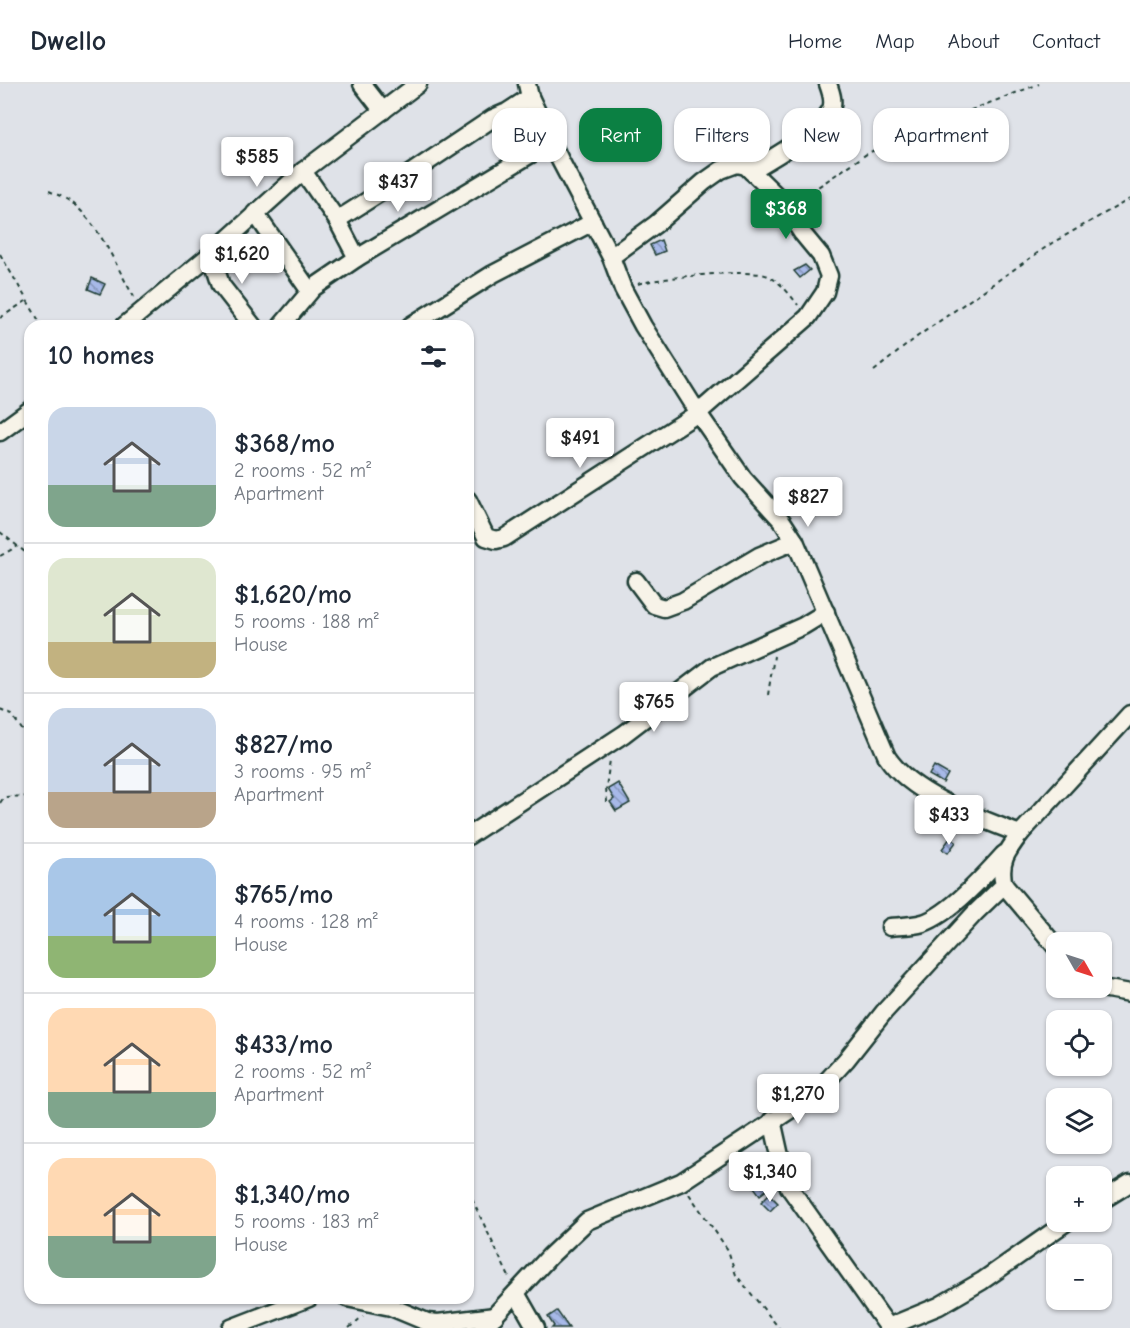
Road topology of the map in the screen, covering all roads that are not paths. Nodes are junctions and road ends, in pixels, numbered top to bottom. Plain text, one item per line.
1 (362, 84) edge
2 (418, 84) edge
3 (828, 84) edge
4 (529, 90) edge
5 (537, 108) edge
6 (383, 111) junction
7 (518, 162) edge
8 (562, 162) edge
9 (303, 171) junction
10 (751, 171) junction
11 (255, 213) junction
12 (337, 220) junction
13 (593, 222) junction
14 (210, 254) junction
15 (611, 256) junction
16 (357, 258) junction
17 (309, 290) junction
18 (131, 320) edge
19 (248, 320) edge
20 (286, 320) edge
21 (420, 320) edge
22 (698, 413) junction
23 (24, 414) edge
24 (0, 432) edge
25 (474, 512) edge
26 (795, 541) junction
27 (636, 581) dead end
28 (826, 612) junction
29 (1130, 714) edge
30 (474, 832) edge
31 (1020, 834) junction
32 (1005, 853) junction
33 (1004, 885) junction
34 (890, 927) dead end
35 (1046, 935) edge
36 (1112, 990) edge
37 (1130, 993) edge
38 (772, 1120) junction
39 (1130, 1183) edge
40 (1112, 1194) edge
41 (1052, 1232) edge
42 (516, 1293) junction
43 (293, 1304) edge
44 (376, 1304) edge
45 (489, 1322) edge
46 (231, 1328) edge
47 (536, 1328) edge
48 (888, 1328) edge

1 - 6 street
2 - 6 street
3 - 10 street
4 - 5 street
4 - 12 street
6 - 9 street
7 - 16 street
8 - 13 street
9 - 11 street
9 - 12 street
10 - 15 street
10 - 22 street
11 - 14 street
11 - 17 street
12 - 16 street
13 - 15 street
13 - 21 street
14 - 18 street
14 - 19 street
15 - 22 street
16 - 17 street
17 - 20 street
22 - 25 street
22 - 26 street
23 - 24 street
26 - 27 street
26 - 28 street
28 - 30 street
28 - 31 street
29 - 31 street
31 - 32 street
32 - 33 street
32 - 34 street
33 - 35 street
33 - 38 street
36 - 37 street
38 - 42 street
38 - 48 street
39 - 40 street
41 - 48 street
42 - 45 street
42 - 47 street
43 - 46 street
44 - 45 street

